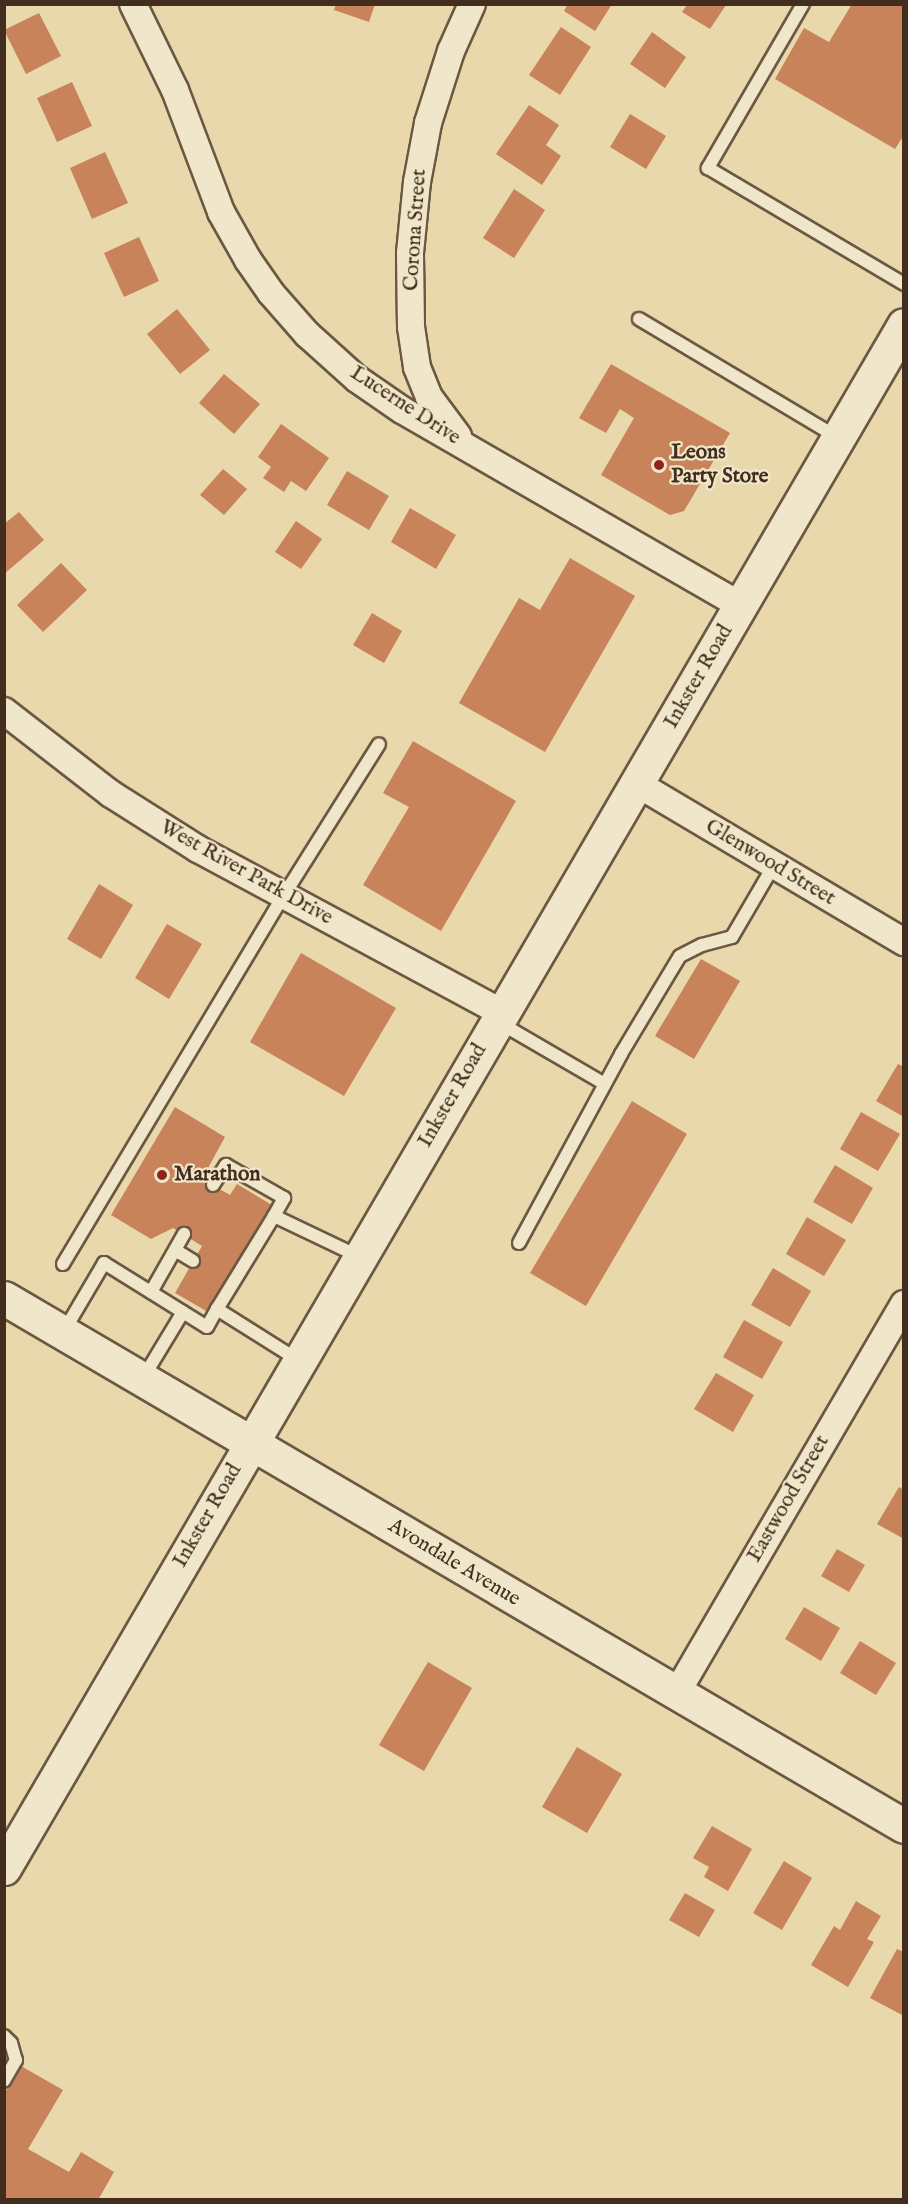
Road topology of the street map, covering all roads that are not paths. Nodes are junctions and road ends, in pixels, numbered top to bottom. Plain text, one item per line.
1 (133, 4) edge
2 (472, 4) edge
3 (803, 4) edge
4 (903, 284) edge
5 (639, 319) dead end
6 (903, 325) edge
7 (838, 438) junction
8 (469, 447) junction
9 (740, 605) junction
10 (4, 711) edge
11 (379, 744) dead end
12 (636, 783) junction
13 (774, 865) junction
14 (284, 895) junction
15 (903, 942) edge
16 (499, 1017) junction
17 (605, 1084) junction
18 (213, 1185) dead end
19 (274, 1216) junction
20 (184, 1234) dead end
21 (519, 1244) dead end
22 (175, 1250) junction
23 (360, 1257) junction
24 (193, 1261) dead end
25 (63, 1264) dead end
26 (151, 1292) junction
27 (4, 1298) edge
28 (903, 1304) edge
29 (217, 1309) junction
30 (183, 1312) junction
31 (63, 1332) junction
32 (299, 1360) junction
33 (142, 1379) junction
34 (251, 1443) junction
35 (676, 1694) junction
36 (903, 1826) edge
37 (4, 1868) edge
38 (4, 2036) edge
39 (4, 2081) edge

1 - 8 street, Lucerne Drive
2 - 8 street, Corona Street
3 - 4 lane
5 - 7 lane
6 - 7 main road, Inkster Road
7 - 9 main road, Inkster Road
8 - 9 street, Lucerne Drive
9 - 12 main road, Inkster Road
10 - 14 street, West River Park Drive
11 - 14 lane
12 - 13 street, Glenwood Street
12 - 16 main road, Inkster Road
13 - 15 street, Glenwood Street
13 - 17 lane
14 - 16 street, West River Park Drive
14 - 25 lane
16 - 17 lane
16 - 23 main road, Inkster Road
17 - 21 lane
18 - 19 lane
19 - 23 lane
19 - 29 lane
20 - 22 lane
22 - 24 lane
22 - 26 lane
23 - 32 main road, Inkster Road
26 - 30 lane
26 - 31 lane
27 - 31 main road, Avondale Avenue
28 - 35 street, Eastwood Street
29 - 30 lane
29 - 32 lane
30 - 33 lane
31 - 33 main road, Avondale Avenue
32 - 34 main road, Inkster Road
33 - 34 main road, Avondale Avenue
34 - 35 main road, Avondale Avenue
34 - 37 main road, Inkster Road
35 - 36 main road, Avondale Avenue
38 - 39 lane

